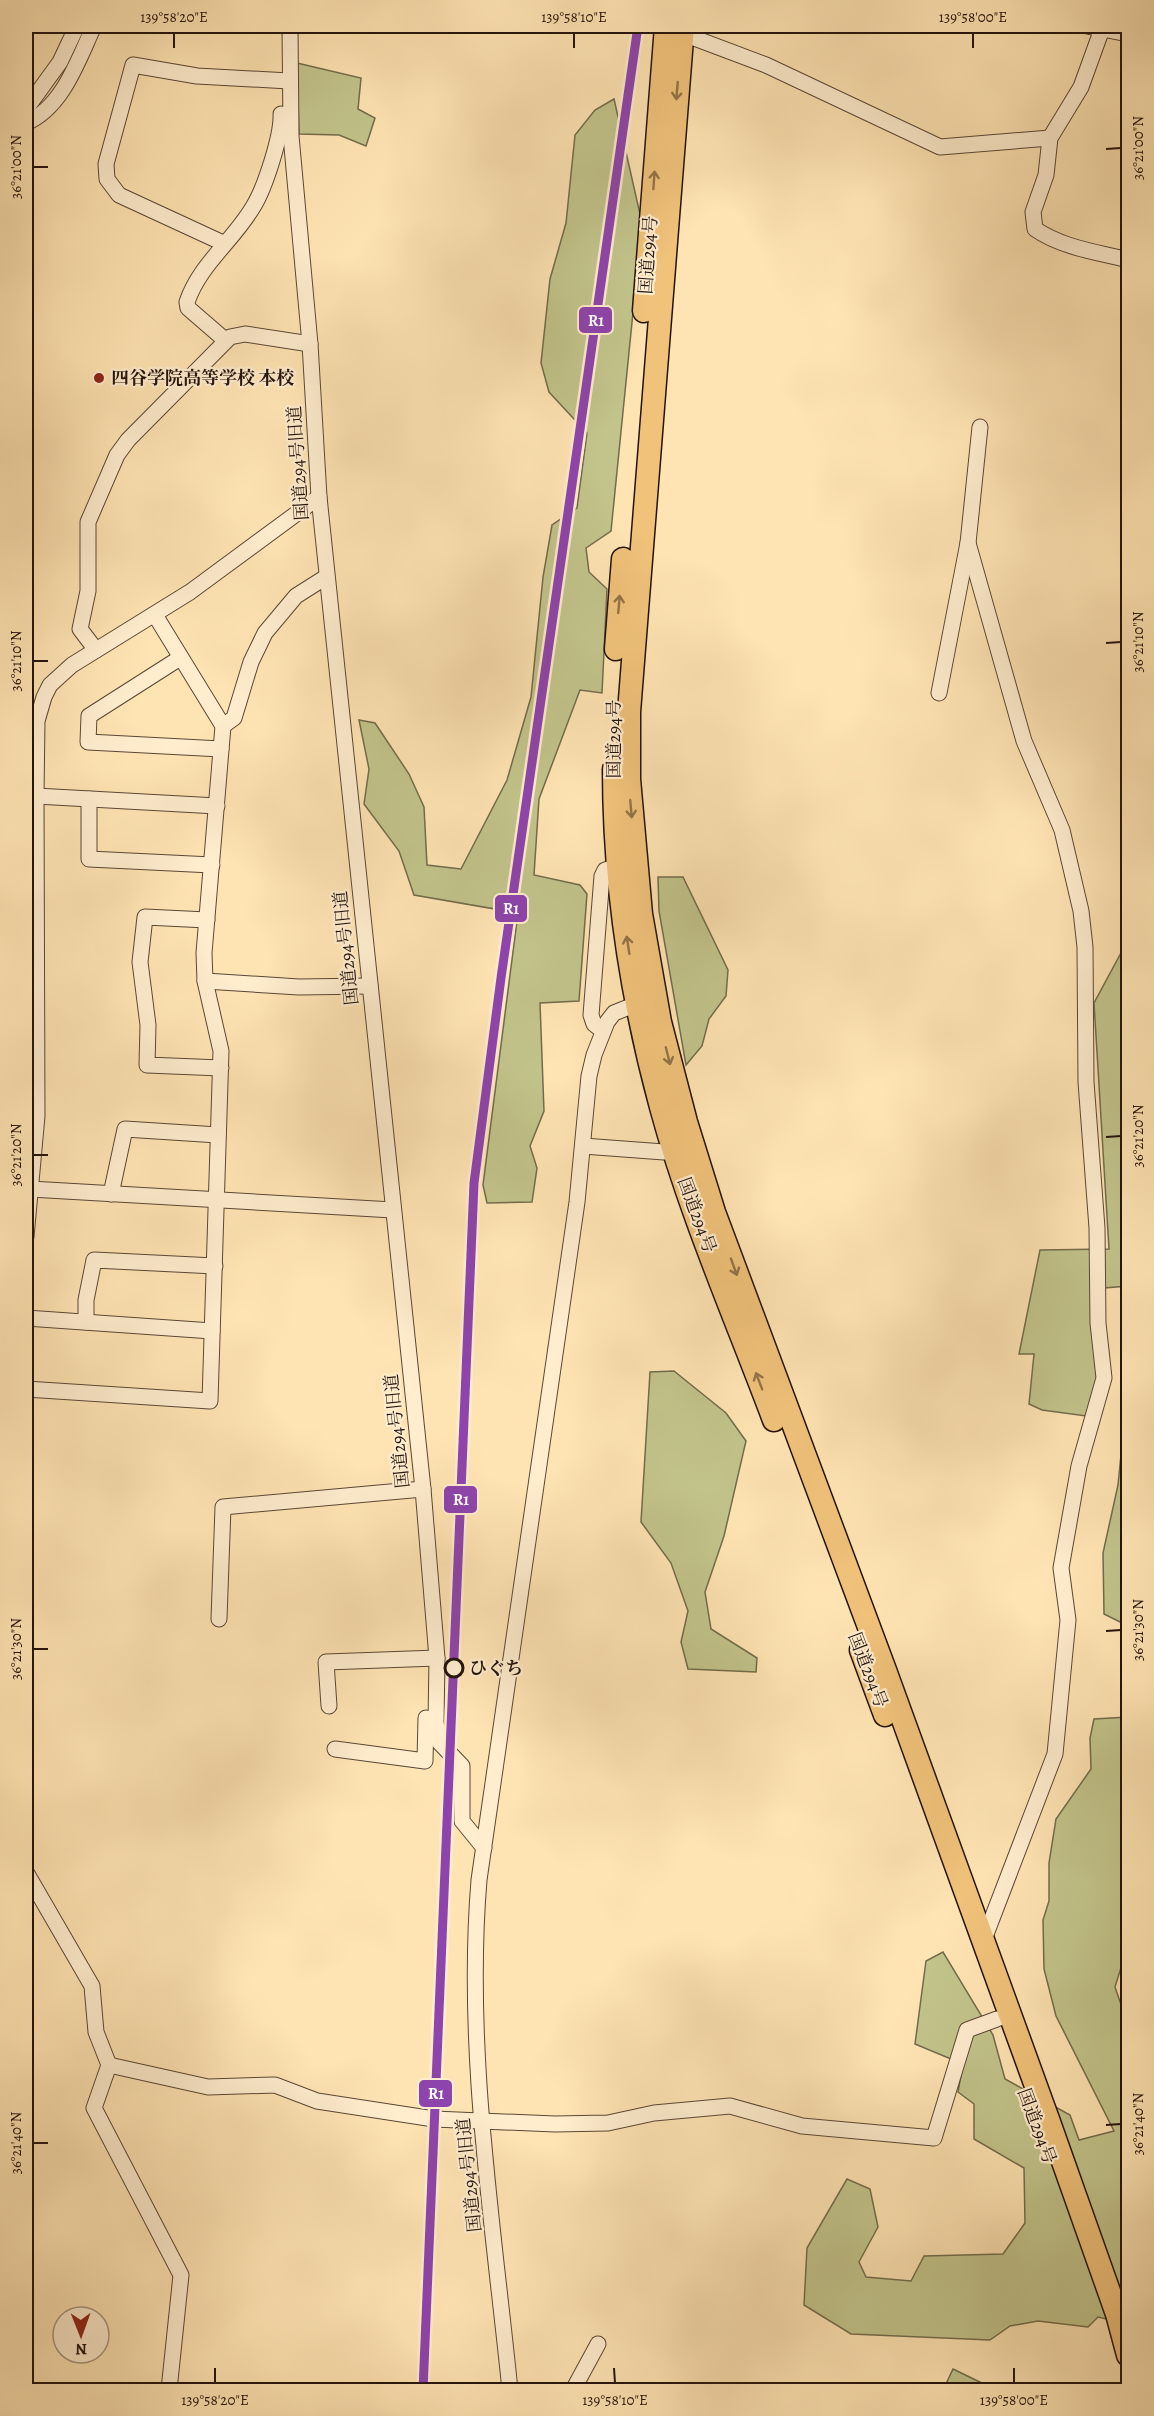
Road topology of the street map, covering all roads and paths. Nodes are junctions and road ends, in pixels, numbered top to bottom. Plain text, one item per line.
1 (77, 26) edge
2 (94, 26) edge
3 (290, 26) edge
4 (1087, 26) edge
5 (671, 27) edge
6 (1102, 29) junction
7 (1128, 34) edge
8 (289, 81) junction
9 (289, 103) junction
10 (26, 109) edge
11 (26, 123) edge
12 (1050, 138) junction
13 (223, 243) junction
14 (1128, 260) edge
15 (225, 340) junction
16 (310, 344) junction
17 (980, 427) dead end
18 (319, 497) junction
19 (968, 543) junction
20 (326, 577) junction
21 (155, 615) junction
22 (96, 650) junction
23 (180, 658) junction
24 (939, 693) dead end
25 (223, 726) junction
26 (221, 749) junction
27 (31, 756) edge
28 (36, 796) junction
29 (89, 799) junction
30 (217, 806) junction
31 (212, 865) junction
32 (617, 866) junction
33 (207, 920) junction
34 (205, 981) junction
35 (31, 984) edge
36 (370, 986) junction
37 (646, 1001) junction
38 (603, 1031) junction
39 (31, 1045) edge
40 (221, 1068) junction
41 (218, 1135) junction
42 (583, 1146) junction
43 (674, 1149) junction
44 (30, 1190) junction
45 (111, 1194) junction
46 (216, 1202) junction
47 (393, 1210) junction
48 (26, 1238) edge
49 (214, 1266) junction
50 (26, 1318) edge
51 (86, 1322) junction
52 (212, 1331) junction
53 (26, 1389) edge
54 (423, 1489) junction
55 (219, 1619) dead end
56 (436, 1658) junction
57 (329, 1706) dead end
58 (426, 1718) dead end
59 (425, 1746) junction
60 (443, 1746) junction
61 (335, 1749) dead end
62 (484, 1848) junction
63 (26, 1872) edge
64 (983, 1942) junction
65 (998, 2019) junction
66 (109, 2065) junction
67 (483, 2119) junction
68 (598, 2344) dead end
69 (1125, 2347) edge
70 (169, 2391) edge
71 (510, 2391) edge
72 (573, 2391) edge

1 - 10 street
2 - 11 street
3 - 8 street, 国道294号旧道
4 - 6 street
5 - 12 street
32 -> 5 highway, 国道294号
5 -> 37 highway, 国道294号
6 - 7 street
6 - 12 street
8 - 9 street, 国道294号旧道
8 - 13 street
9 - 13 street
9 - 16 street, 国道294号旧道
12 - 14 street
13 - 15 street
15 - 16 street
15 - 22 street
16 - 18 street, 国道294号旧道
17 - 19 street
18 - 20 street, 国道294号旧道
18 - 21 street
19 - 24 street
19 - 64 street
20 - 25 street
20 - 36 street, 国道294号旧道
21 - 22 street
21 - 23 street
22 - 27 street
23 - 25 street
23 - 26 street
25 - 26 street
26 - 30 street
27 - 28 street
28 - 29 street
28 - 35 street
29 - 30 street
29 - 31 street
30 - 31 street
31 - 33 street
37 -> 32 highway, 国道294号
32 - 38 street
33 - 34 street
33 - 40 street
34 - 36 street
34 - 40 street
35 - 39 street
36 - 47 street, 国道294号旧道
37 - 38 street, 国道294号旧道
37 - 43 highway, 国道294号
37 -> 64 highway, 国道294号
38 - 42 street, 国道294号旧道
39 - 44 street
40 - 41 street
41 - 45 street
41 - 46 street
42 - 43 street
42 - 62 street, 国道294号旧道
65 -> 43 highway, 国道294号
44 - 45 street
44 - 48 street
45 - 46 street
46 - 47 street
46 - 49 street
47 - 54 street, 国道294号旧道
49 - 51 street
49 - 52 street
50 - 51 street
51 - 52 street
52 - 53 street
54 - 55 street
54 - 56 street, 国道294号旧道
56 - 57 street
56 - 60 street, 国道294号旧道
58 - 59 street
59 - 60 street
59 - 61 street
60 - 62 street, 国道294号旧道
62 - 67 street, 国道294号旧道
63 - 66 street
64 - 69 highway, 国道294号
65 - 67 street
65 - 69 highway, 国道294号
66 - 67 street
66 - 70 street
67 - 71 street, 国道294号旧道
68 - 72 street

